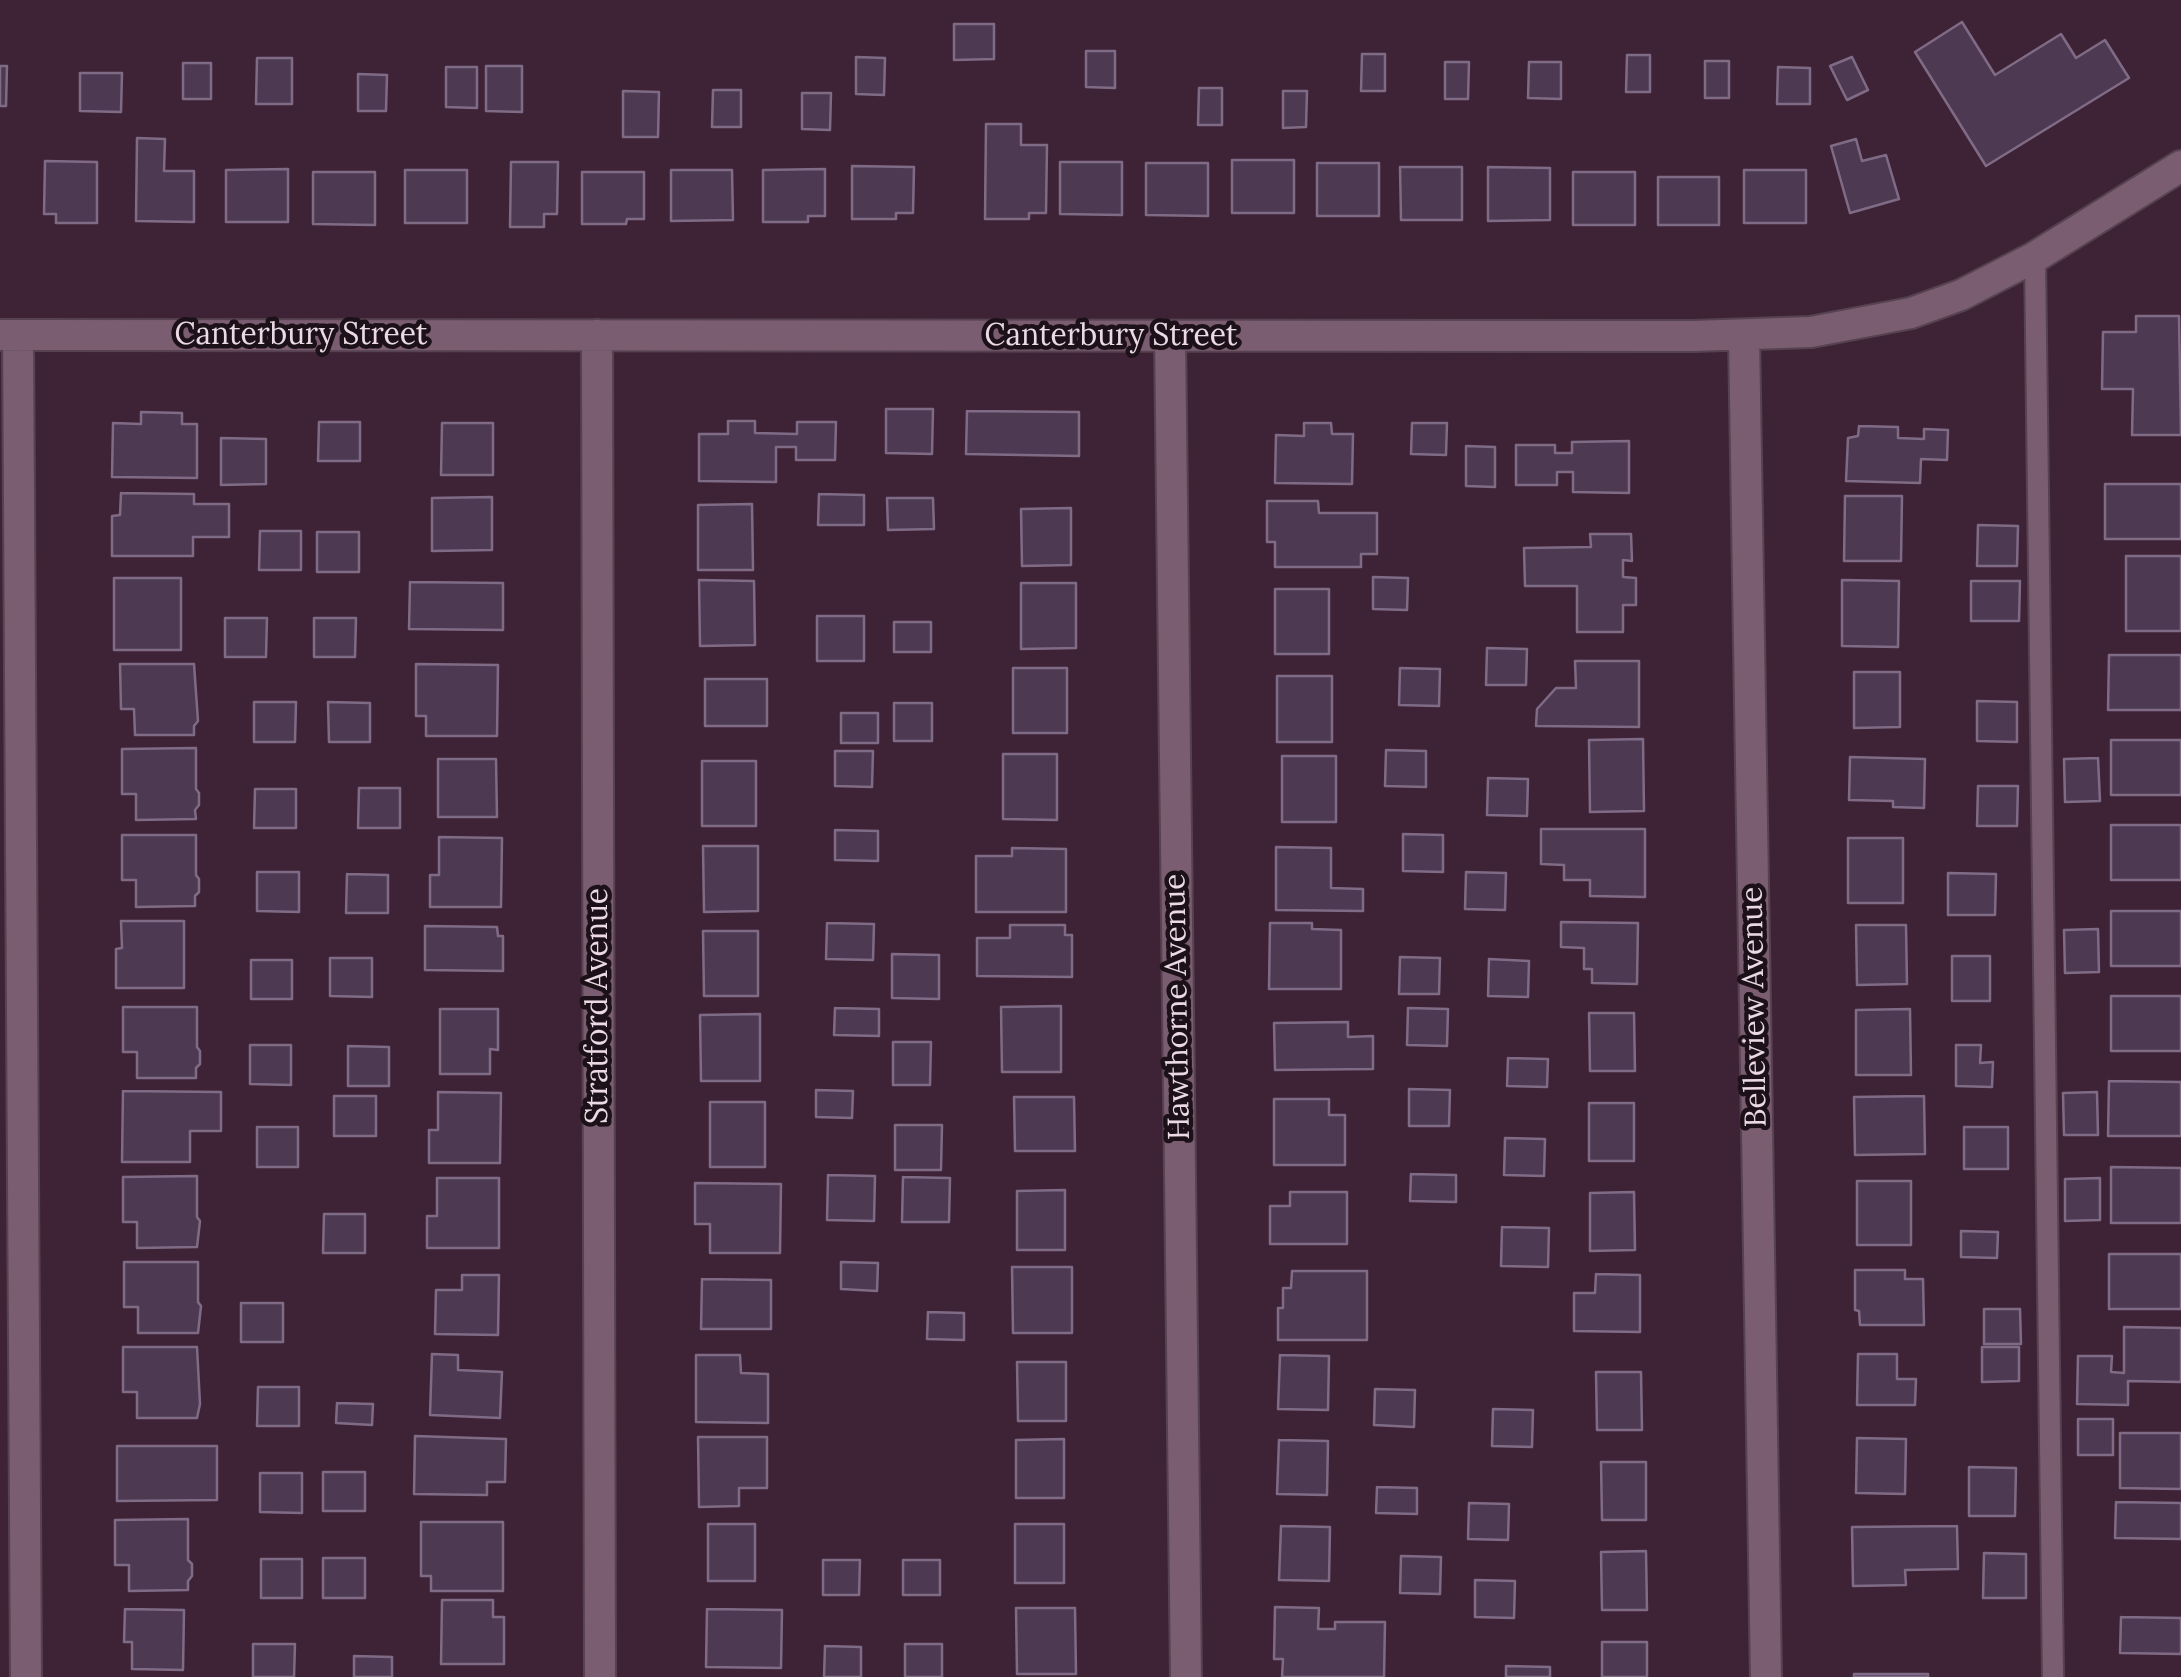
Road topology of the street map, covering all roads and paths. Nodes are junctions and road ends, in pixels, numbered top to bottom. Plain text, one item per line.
1 (2181, 166) edge
2 (2035, 257) junction
3 (9, 335) edge
4 (597, 336) junction
5 (1170, 336) junction
6 (1744, 336) junction
7 (26, 1677) edge
8 (600, 1677) edge
9 (1186, 1677) edge
10 (1766, 1677) edge
11 (2053, 1677) edge

1 - 2 street, Canterbury Street
2 - 6 street, Canterbury Street
2 - 11 lane
3 - 4 street, Canterbury Street
3 - 7 street
4 - 5 street, Canterbury Street
4 - 8 street, Stratford Avenue
5 - 6 street, Canterbury Street
5 - 9 street, Hawthorne Avenue
6 - 10 street, Belleview Avenue

